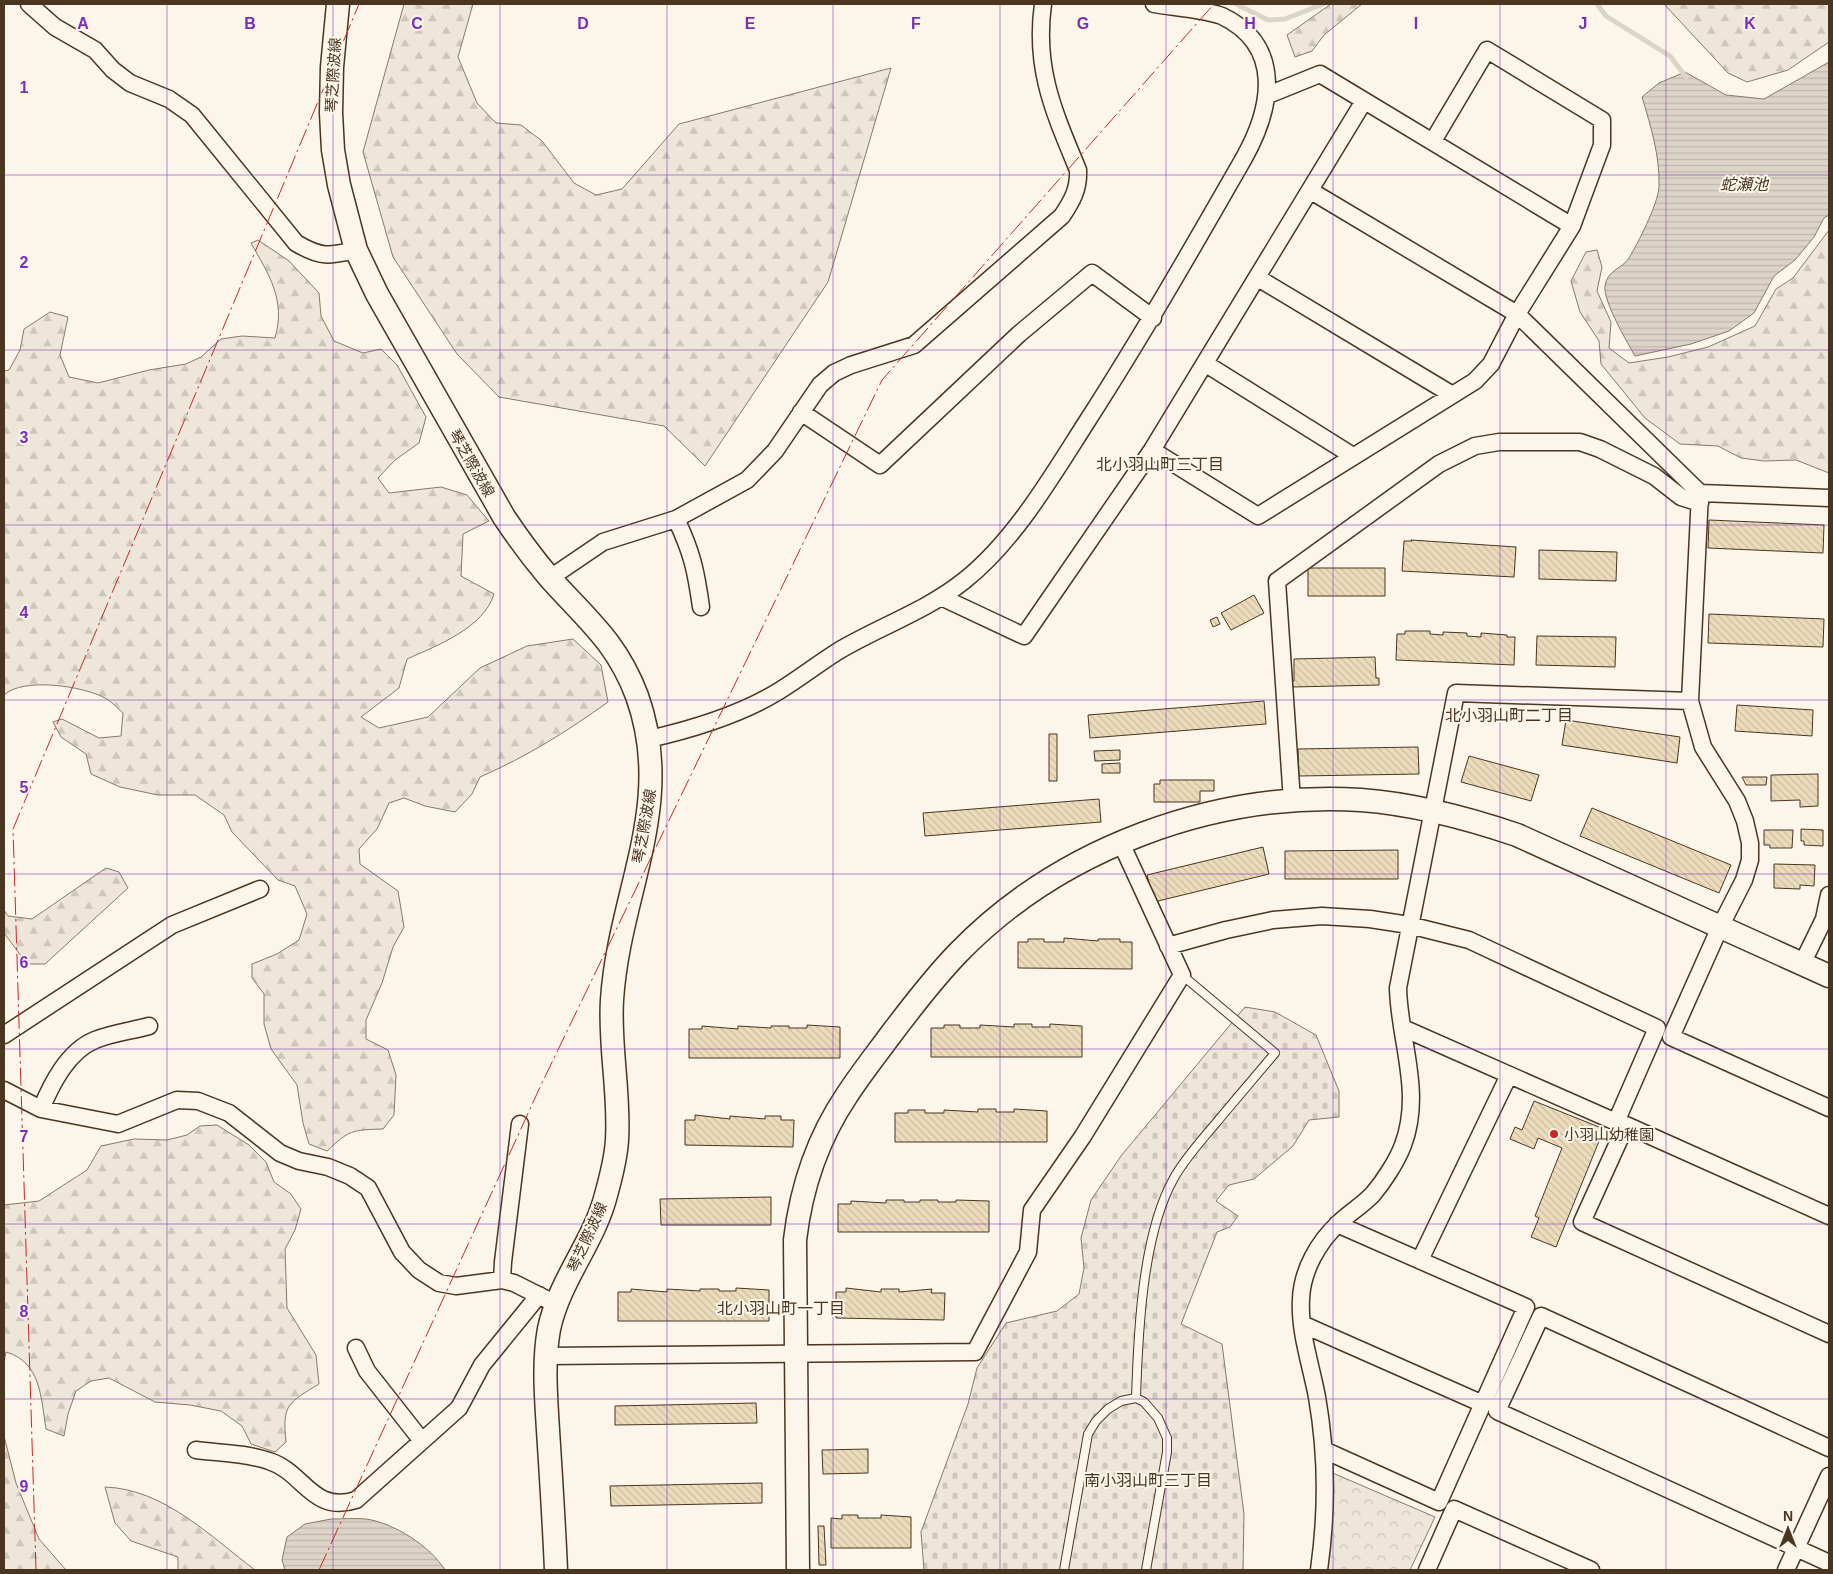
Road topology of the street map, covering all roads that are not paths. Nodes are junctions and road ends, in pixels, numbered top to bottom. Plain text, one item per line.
1 (29, 4) edge
2 (338, 4) edge
3 (1043, 4) edge
4 (1154, 4) edge
5 (1268, 95) junction
6 (1364, 101) junction
7 (1433, 141) junction
8 (1311, 191) junction
9 (1572, 226) junction
10 (356, 250) junction
11 (1258, 278) junction
12 (1517, 314) junction
13 (1153, 318) junction
14 (1206, 364) junction
15 (1451, 394) junction
16 (801, 412) junction
17 (1152, 450) junction
18 (1353, 456) junction
19 (1700, 498) junction
20 (1829, 498) edge
21 (676, 520) junction
22 (550, 578) junction
23 (941, 597) junction
24 (700, 607) dead end
25 (1690, 701) junction
26 (649, 739) junction
27 (1292, 801) junction
28 (1434, 810) junction
29 (1122, 843) junction
30 (260, 889) dead end
31 (1829, 895) edge
32 (1409, 925) junction
33 (1720, 927) junction
34 (1168, 946) junction
35 (1802, 964) junction
36 (1182, 975) junction
37 (1829, 976) edge
38 (148, 1026) dead end
39 (1403, 1028) junction
40 (4, 1036) edge
41 (1509, 1075) junction
42 (4, 1090) edge
43 (1829, 1108) edge
44 (41, 1109) junction
45 (520, 1124) dead end
46 (1829, 1216) edge
47 (1337, 1224) junction
48 (1420, 1260) junction
49 (502, 1280) junction
50 (548, 1300) junction
51 (1302, 1324) junction
52 (1829, 1334) edge
53 (356, 1348) dead end
54 (795, 1353) junction
55 (546, 1356) junction
56 (1136, 1398) junction
57 (1483, 1404) junction
58 (422, 1441) junction
59 (1829, 1448) edge
60 (196, 1450) dead end
61 (1324, 1450) junction
62 (1829, 1476) edge
63 (1796, 1548) junction
64 (1829, 1563) edge
65 (556, 1570) edge
66 (798, 1570) edge
67 (1064, 1570) edge
68 (1146, 1570) edge
69 (1319, 1570) edge
70 (1427, 1570) edge
71 (1591, 1570) edge
72 (1786, 1570) edge

1 - 10 street
2 - 10 main road, 琴芝際波線
3 - 16 street
4 - 5 street
5 - 6 street
5 - 13 street
6 - 7 street
6 - 8 street
7 - 9 street
7 - 9 street
8 - 11 street
8 - 12 street
9 - 12 street
10 - 22 main road, 琴芝際波線
11 - 14 street
11 - 15 street
12 - 15 street
12 - 19 street
13 - 16 street
13 - 23 street
14 - 17 street
14 - 18 street
15 - 18 street
16 - 21 street
17 - 18 street
17 - 23 street
19 - 20 street
19 - 25 street
19 - 27 street
21 - 22 street
21 - 24 street
22 - 26 main road, 琴芝際波線
23 - 26 street
25 - 28 street
25 - 33 street
26 - 50 main road, 琴芝際波線
27 - 28 main road
27 - 29 main road
28 - 32 street
28 - 33 main road
29 - 34 street
29 - 54 main road
30 - 40 street
31 - 35 street
32 - 34 street
32 - 39 street
32 - 41 street
33 - 35 main road
33 - 43 street
34 - 36 street
35 - 37 main road
36 - 54 street
36 - 56 lane
38 - 44 street
39 - 41 street
39 - 47 street
41 - 48 street
42 - 44 street
44 - 49 street
45 - 49 street
46 - 52 street
47 - 48 street
47 - 51 street
48 - 57 street
49 - 50 street
50 - 55 main road, 琴芝際波線
50 - 58 street
51 - 57 street
51 - 61 street
53 - 58 street
54 - 55 street
54 - 66 main road
55 - 65 main road, 琴芝際波線
56 - 67 lane
56 - 68 lane
57 - 61 street
58 - 60 street
59 - 63 street
61 - 69 street
62 - 63 street
63 - 64 street
63 - 72 street
70 - 71 street

